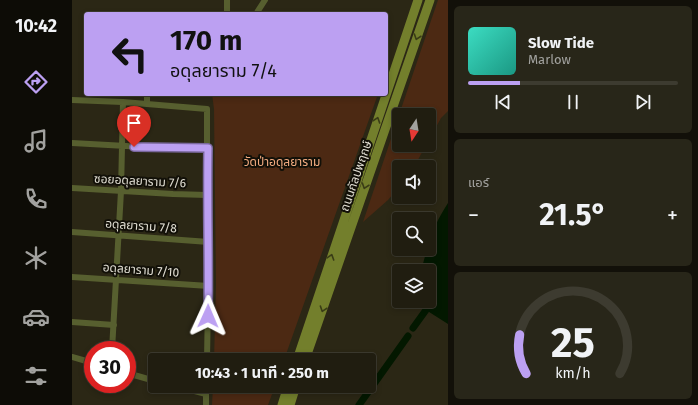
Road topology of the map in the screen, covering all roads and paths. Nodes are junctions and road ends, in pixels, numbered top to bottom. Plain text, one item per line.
1 (227, 0) edge
2 (265, 0) edge
3 (418, 0) edge
4 (430, 0) edge
5 (227, 12) edge
6 (257, 12) edge
7 (389, 79) edge
8 (147, 96) edge
9 (384, 96) edge
10 (72, 100) edge
11 (123, 102) junction
12 (147, 104) junction
13 (72, 143) edge
14 (122, 146) junction
15 (208, 148) junction
16 (362, 166) junction
17 (371, 170) junction
18 (72, 188) edge
19 (121, 191) junction
20 (207, 195) junction
21 (72, 232) edge
22 (119, 235) junction
23 (209, 242) junction
24 (72, 277) edge
25 (117, 280) junction
26 (209, 286) junction
27 (72, 322) edge
28 (114, 324) junction
29 (113, 341) edge
30 (207, 353) edge
31 (299, 353) edge
32 (307, 353) edge
33 (72, 356) edge
34 (84, 360) edge
35 (136, 375) edge
36 (148, 378) edge
37 (202, 393) edge
38 (286, 393) edge
39 (294, 393) edge
40 (206, 394) joint
41 (206, 405) edge
42 (282, 405) edge
43 (290, 405) edge

1 - 5 street
2 - 6 street
3 - 7 main road, ถนนกัลปพฤกษ์
4 -> 17 main road, ถนนกัลปพฤกษ์
8 - 12 street
16 -> 9 main road, ถนนกัลปพฤกษ์
10 - 11 street
11 - 12 street
11 - 14 street
12 - 15 street
13 - 14 street
14 - 15 street
14 - 19 street
15 - 20 street
16 - 17 main road
31 -> 16 main road, ถนนกัลปพฤกษ์
17 -> 32 main road, ถนนกัลปพฤกษ์
18 - 19 street, ซอยอดุลยาราม 7/6
19 - 20 street, ซอยอดุลยาราม 7/6
19 - 22 street
20 - 23 street
21 - 22 street, อดุลยาราม 7/8
22 - 23 street, อดุลยาราม 7/8
22 - 25 street
23 - 26 street
24 - 25 street, อดุลยาราม 7/10
25 - 26 street, อดุลยาราม 7/10
25 - 28 street
26 - 30 street
27 - 28 street
28 - 29 street
33 - 34 street
35 - 36 street
37 - 40 street
38 - 42 main road
39 - 43 main road
40 - 41 street

